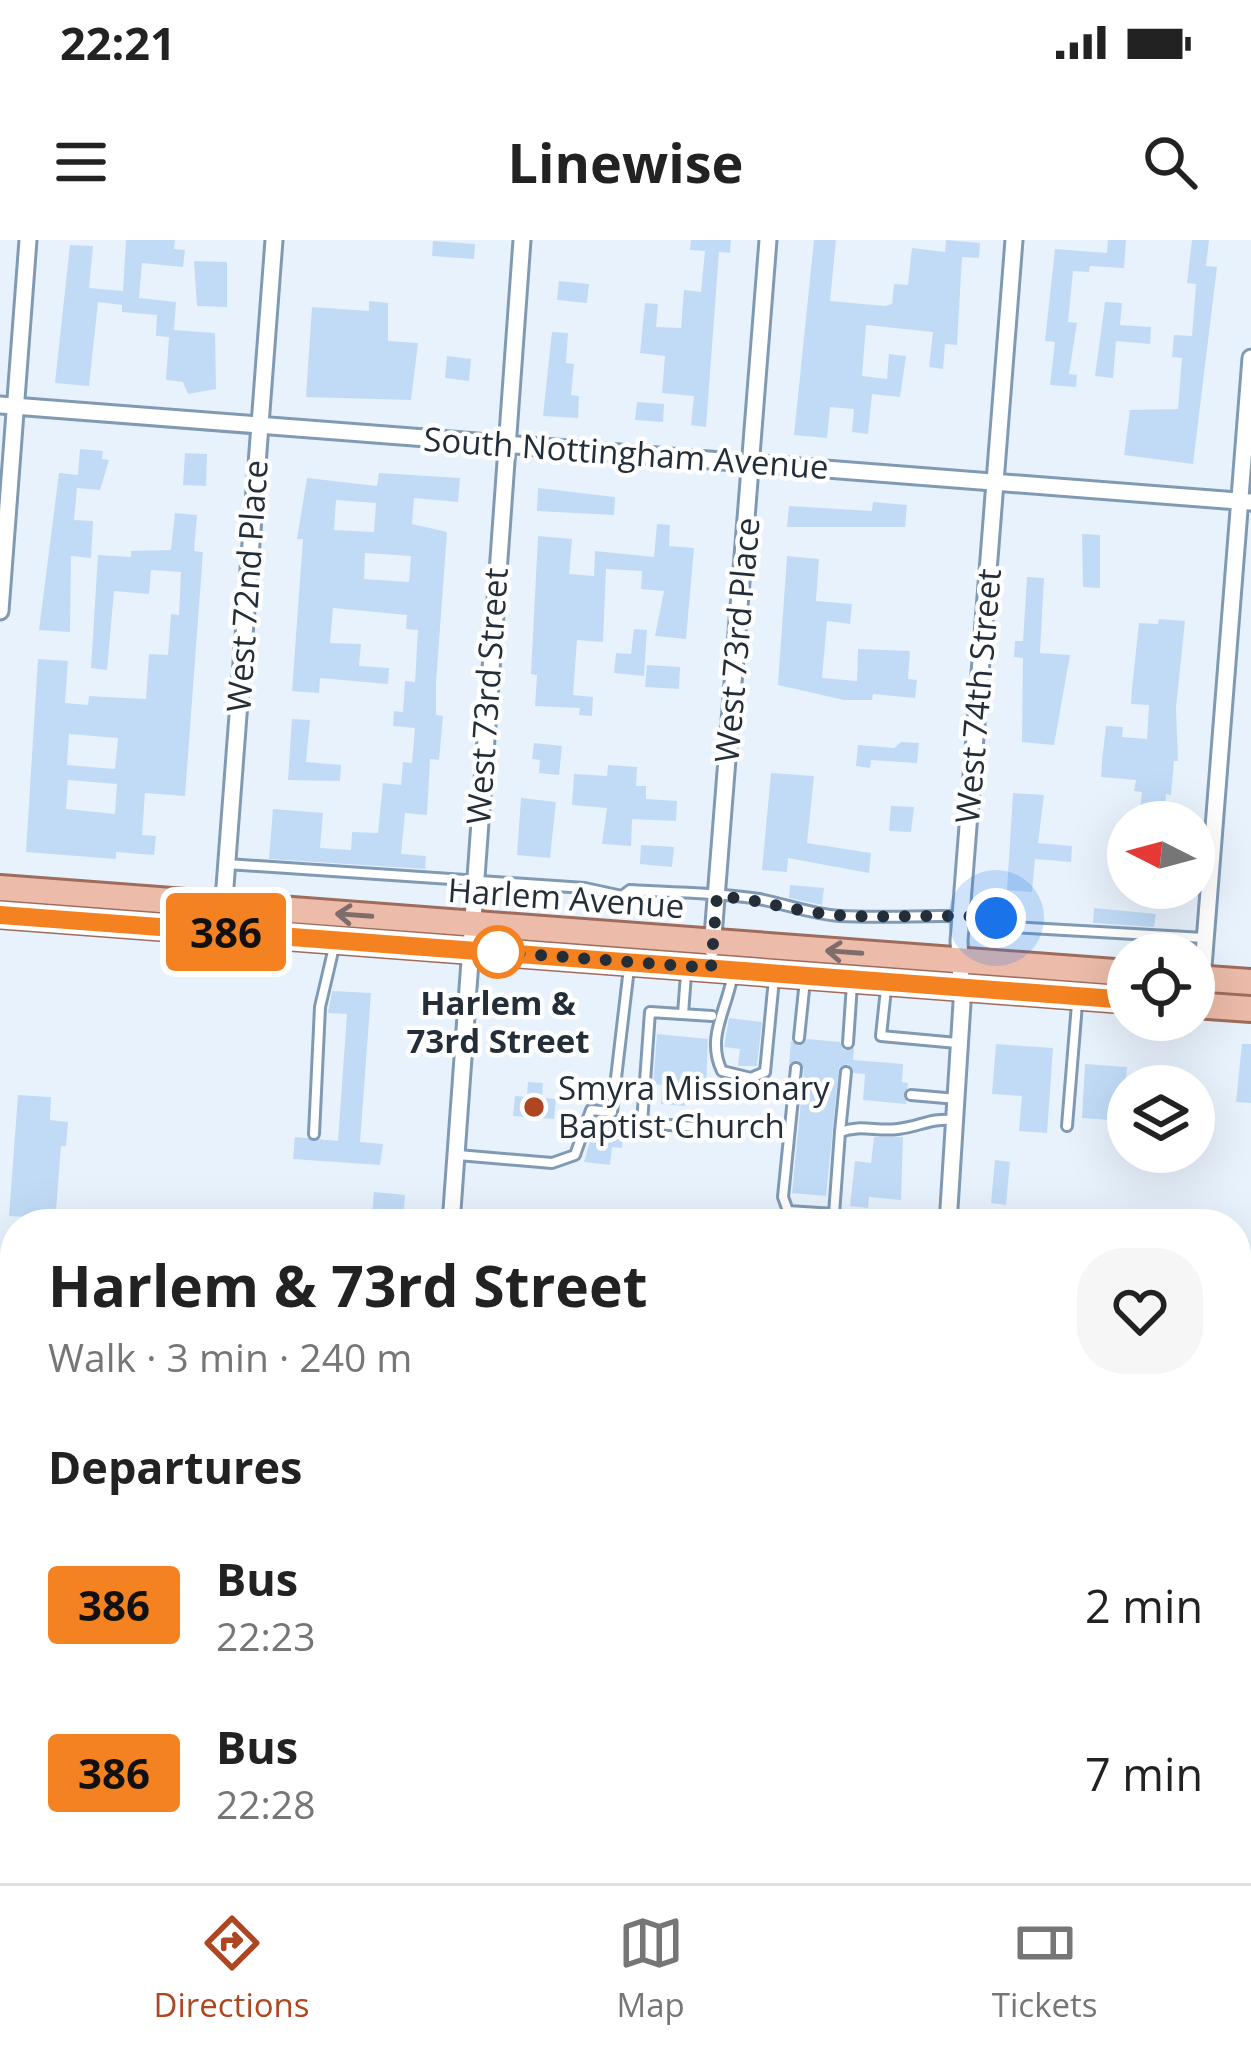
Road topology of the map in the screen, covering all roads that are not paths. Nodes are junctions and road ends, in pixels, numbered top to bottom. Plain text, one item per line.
1 (28, 240) edge
2 (274, 240) edge
3 (522, 240) edge
4 (768, 240) edge
5 (1014, 240) edge
6 (1251, 358) edge
7 (7, 406) edge
8 (259, 427) junction
9 (507, 443) junction
10 (751, 462) junction
11 (995, 482) junction
12 (1245, 501) edge
13 (0, 611) edge
14 (227, 865) junction
15 (473, 883) junction
16 (0, 888) edge
17 (717, 896) junction
18 (224, 905) junction
19 (0, 915) edge
20 (961, 915) junction
21 (470, 924) junction
22 (221, 932) junction
23 (1118, 933) edge
24 (1205, 933) edge
25 (333, 940) junction
26 (713, 942) junction
27 (468, 950) junction
28 (961, 961) junction
29 (630, 962) junction
30 (710, 968) junction
31 (1107, 971) edge
32 (774, 974) junction
33 (805, 976) junction
34 (852, 979) junction
35 (1215, 979) edge
36 (886, 982) junction
37 (1251, 982) edge
38 (962, 987) junction
39 (1077, 996) junction
40 (1107, 998) edge
41 (1215, 1006) edge
42 (1251, 1009) edge
43 (683, 1015) junction
44 (712, 1016) dead end
45 (799, 1038) dead end
46 (848, 1042) dead end
47 (960, 1044) junction
48 (796, 1068) dead end
49 (846, 1072) dead end
50 (911, 1095) dead end
51 (957, 1099) junction
52 (956, 1120) junction
53 (1067, 1126) dead end
54 (697, 1127) dead end
55 (840, 1132) junction
56 (314, 1135) dead end
57 (457, 1155) junction
58 (452, 1209) edge
59 (787, 1209) edge
60 (834, 1209) edge
61 (948, 1209) edge

1 - 7 street
2 - 8 street, West 72nd Place
3 - 9 street, West 73rd Street
4 - 10 street, West 73rd Place
5 - 11 street, West 74th Street
6 - 12 street
7 - 8 street, South Nottingham Avenue
7 - 13 street
8 - 9 street, South Nottingham Avenue
8 - 14 street, West 72nd Place
9 - 10 street, South Nottingham Avenue
9 - 15 street, West 73rd Street
10 - 11 street, South Nottingham Avenue
10 - 17 street, West 73rd Place
11 - 12 street, South Nottingham Avenue
11 - 20 street, West 74th Street
12 - 24 street
14 - 15 lane
14 - 18 street, West 72nd Place
15 - 17 lane
15 - 21 street, West 73rd Street
16 - 18 main road, Harlem Avenue
17 - 20 lane
17 - 26 street, West 73rd Place
21 -> 18 main road, Harlem Avenue
18 - 22 street, West 72nd Place
19 - 22 main road, Harlem Avenue
20 - 23 lane
20 - 28 street, West 74th Street
21 - 26 main road, Harlem Avenue
21 - 27 street, West 73rd Street
22 - 25 main road, Harlem Avenue
25 - 27 main road, Harlem Avenue
25 - 56 lane
28 -> 26 main road, Harlem Avenue
26 - 30 street, West 73rd Place
27 - 29 main road, Harlem Avenue
27 - 57 street, West 73rd Street
28 - 31 main road, Harlem Avenue
28 - 38 street, West 74th Street
29 - 30 main road, Harlem Avenue
29 - 57 lane
30 - 32 main road, Harlem Avenue
30 - 32 lane
30 - 43 lane
32 - 33 main road, Harlem Avenue
33 - 34 main road, Harlem Avenue
33 - 45 lane
34 - 36 main road, Harlem Avenue
34 - 46 lane
35 - 37 main road
36 - 38 main road, Harlem Avenue
36 - 47 lane
38 - 39 main road, Harlem Avenue
38 - 47 street, West 74th Street
39 - 40 main road, Harlem Avenue
39 - 53 lane
41 - 42 main road
43 - 44 lane
43 - 54 lane
47 - 51 street, West 74th Street
48 - 59 lane
49 - 55 lane
50 - 51 lane
51 - 52 street, West 74th Street
52 - 55 lane
52 - 61 street, West 74th Street
55 - 60 lane
57 - 58 street, West 73rd Street

